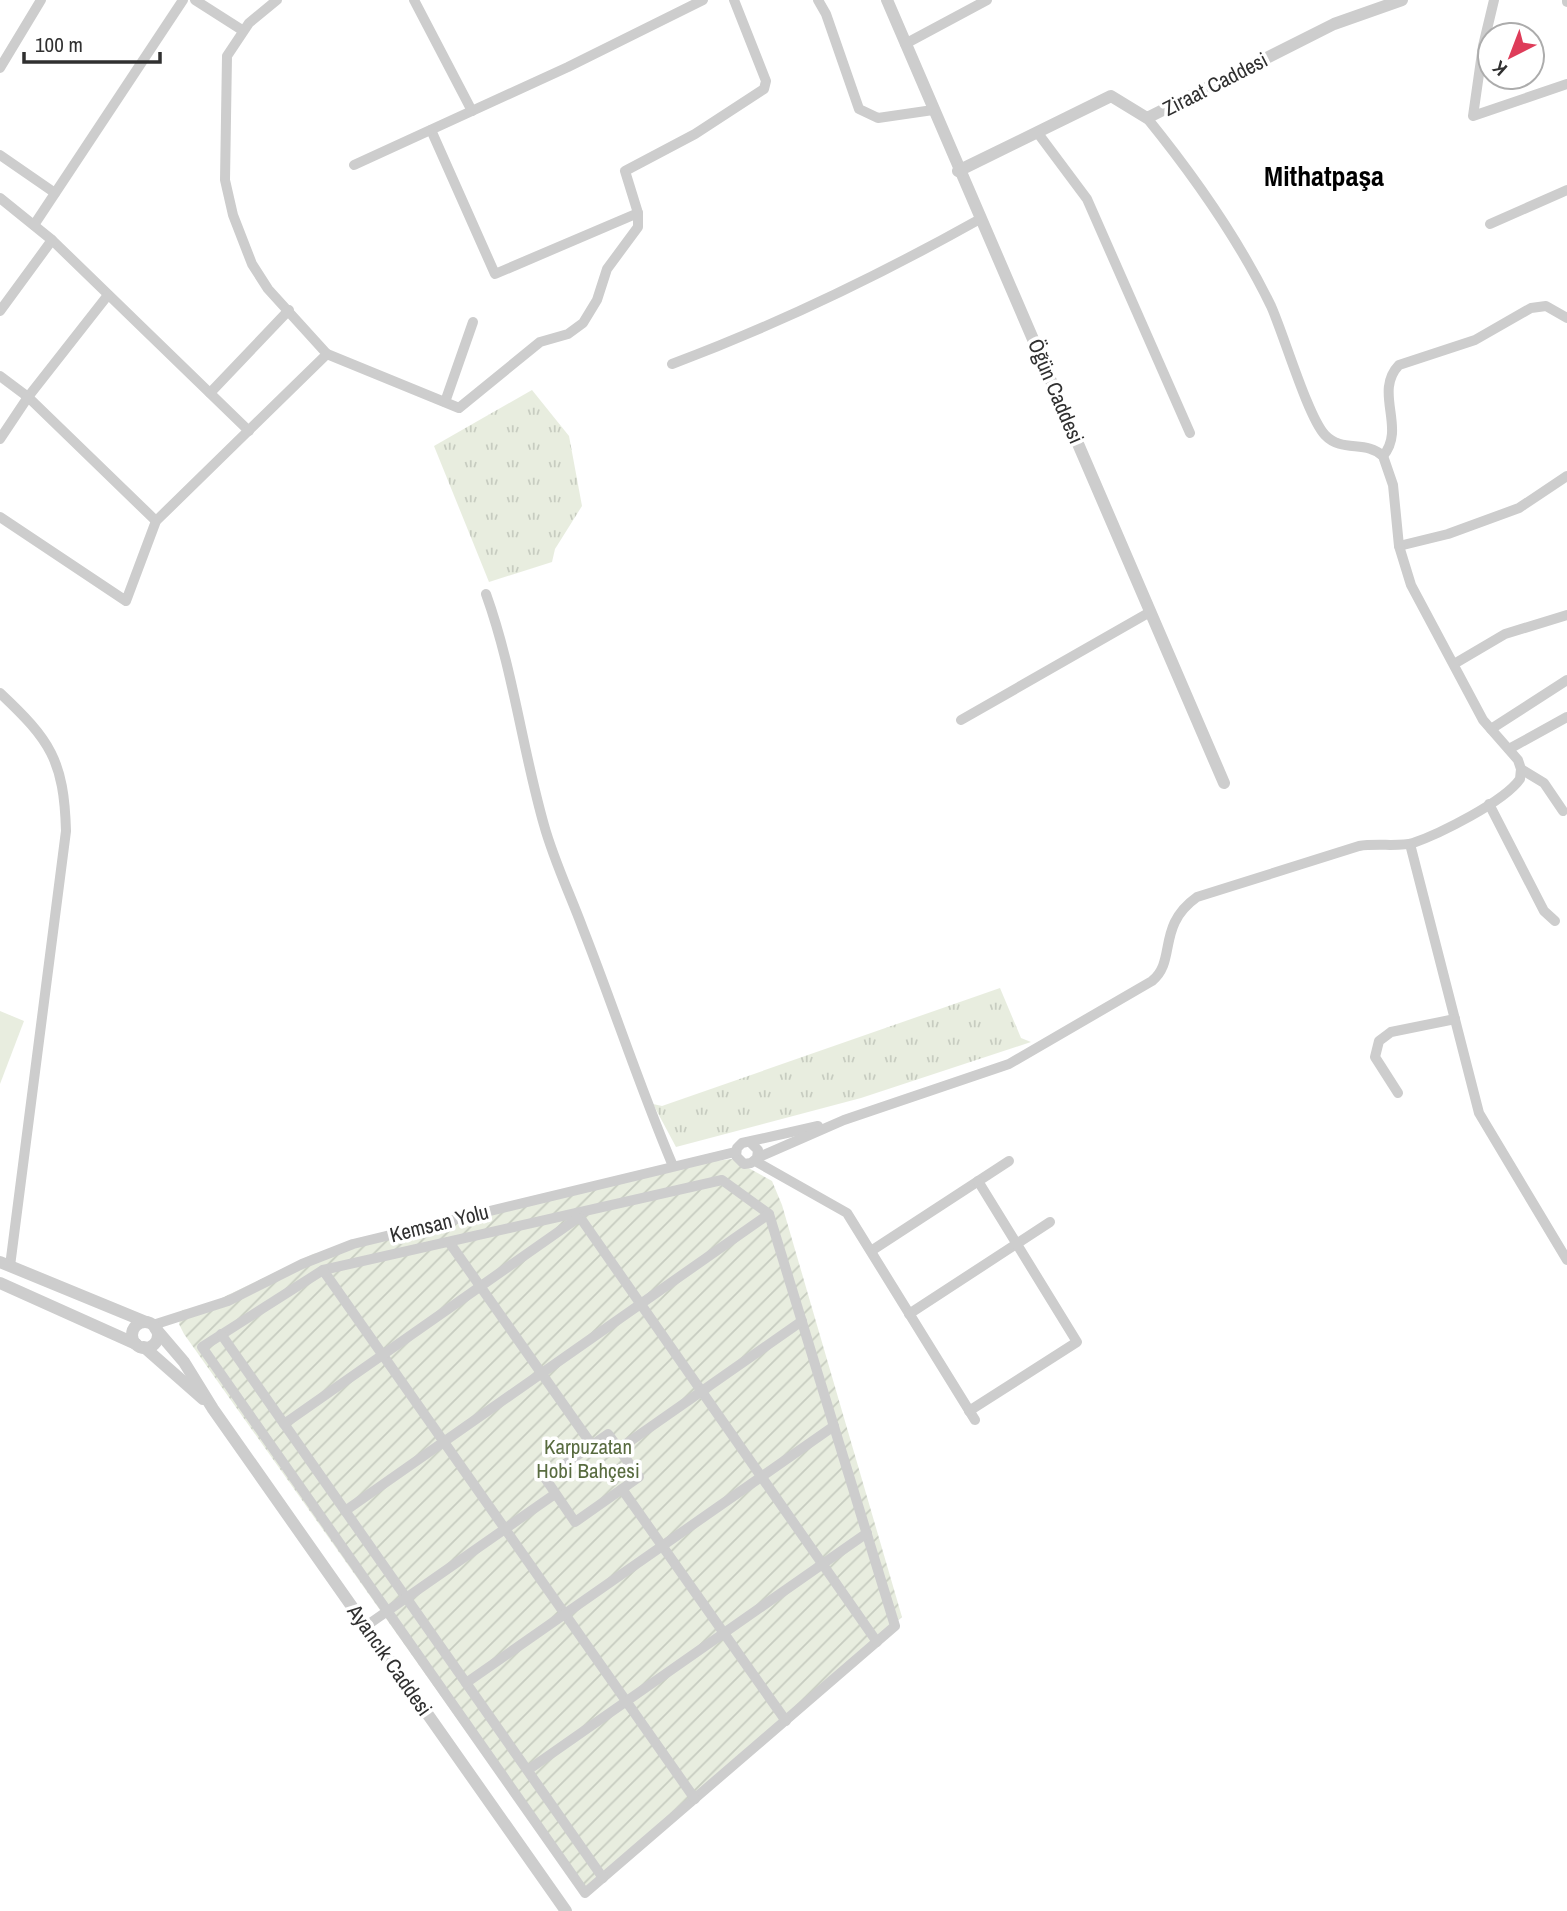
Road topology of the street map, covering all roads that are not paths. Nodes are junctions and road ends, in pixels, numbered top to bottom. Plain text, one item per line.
1 (41, 0) edge
2 (183, 0) edge
3 (195, 0) edge
4 (276, 0) edge
5 (414, 0) edge
6 (703, 0) edge
7 (734, 0) edge
8 (818, 0) edge
9 (887, 0) edge
10 (987, 0) edge
11 (1402, 0) edge
12 (1494, 0) edge
13 (242, 30) junction
14 (905, 44) junction
15 (0, 68) edge
16 (1567, 84) edge
17 (933, 110) junction
18 (472, 111) junction
19 (1147, 118) junction
20 (431, 130) junction
21 (1037, 132) junction
22 (0, 155) edge
23 (354, 165) dead end
24 (958, 171) junction
25 (1567, 190) edge
26 (55, 193) junction
27 (0, 198) edge
28 (638, 214) junction
29 (980, 219) junction
30 (1490, 224) dead end
31 (34, 225) junction
32 (52, 240) junction
33 (107, 295) junction
34 (289, 310) junction
35 (0, 311) edge
36 (1567, 319) edge
37 (473, 322) dead end
38 (327, 354) junction
39 (672, 364) dead end
40 (0, 376) edge
41 (209, 393) junction
42 (28, 397) junction
43 (445, 402) junction
44 (249, 431) junction
45 (1190, 433) dead end
46 (0, 439) edge
47 (1383, 456) junction
48 (1567, 476) edge
49 (0, 517) edge
50 (156, 521) junction
51 (1399, 546) junction
52 (486, 594) dead end
53 (1150, 612) junction
54 (1567, 615) edge
55 (1454, 664) junction
56 (1567, 680) edge
57 (0, 693) edge
58 (1567, 716) edge
59 (961, 720) dead end
60 (1491, 729) junction
61 (1509, 749) junction
62 (1521, 769) junction
63 (1224, 783) dead end
64 (1489, 804) junction
65 (1563, 811) dead end
66 (1410, 844) junction
67 (1555, 921) dead end
68 (1455, 1019) junction
69 (1398, 1093) dead end
70 (844, 1120) junction
71 (750, 1142) junction
72 (736, 1152) junction
73 (756, 1160) junction
74 (1009, 1161) dead end
75 (673, 1166) junction
76 (978, 1181) junction
77 (769, 1214) junction
78 (578, 1215) junction
79 (1050, 1222) dead end
80 (449, 1242) junction
81 (1017, 1244) junction
82 (871, 1251) junction
83 (1567, 1260) edge
84 (5, 1264) edge
85 (323, 1270) junction
86 (0, 1283) edge
87 (480, 1286) junction
88 (639, 1305) junction
89 (909, 1314) junction
90 (802, 1321) junction
91 (151, 1325) junction
92 (221, 1334) junction
93 (140, 1346) junction
94 (382, 1355) junction
95 (541, 1373) junction
96 (701, 1392) junction
97 (213, 1409) junction
98 (284, 1424) junction
99 (834, 1426) junction
100 (443, 1442) junction
101 (592, 1445) junction
102 (619, 1449) junction
103 (304, 1452) junction
104 (285, 1465) junction
105 (760, 1477) junction
106 (622, 1489) junction
107 (555, 1493) junction
108 (345, 1511) junction
109 (505, 1529) junction
110 (867, 1533) junction
111 (663, 1546) junction
112 (821, 1564) junction
113 (406, 1598) junction
114 (387, 1611) junction
115 (565, 1614) junction
116 (366, 1626) junction
117 (724, 1633) junction
118 (877, 1642) junction
119 (466, 1683) junction
120 (626, 1701) junction
121 (786, 1721) junction
122 (507, 1741) junction
123 (488, 1754) junction
124 (528, 1770) junction
125 (695, 1799) junction
126 (572, 1834) junction
127 (553, 1847) junction
128 (603, 1878) junction
129 (566, 1911) edge

1 - 15 street
2 - 26 street
3 - 13 street
4 - 13 street
5 - 18 street
6 - 18 street
7 - 28 street
8 - 17 street
9 - 14 street, Öğün Caddesi
10 - 14 street
11 - 19 street, Ziraat Caddesi
12 - 16 street
13 - 34 street
14 - 17 street, Öğün Caddesi
17 - 24 street, Öğün Caddesi
18 - 20 street
19 - 21 street, Ziraat Caddesi
19 - 47 street
20 - 23 street
20 - 28 street
21 - 24 street, Ziraat Caddesi
21 - 45 street
22 - 26 street
24 - 29 street, Öğün Caddesi
25 - 30 street
26 - 31 street
27 - 31 street
28 - 43 street
29 - 39 street
29 - 53 street, Öğün Caddesi
31 - 32 street
32 - 33 street
32 - 35 street
33 - 41 street
33 - 42 street
34 - 38 street
34 - 41 street
36 - 47 street
37 - 43 street
38 - 43 street
38 - 44 street
40 - 42 street
41 - 44 street
42 - 46 street
42 - 50 street
44 - 50 street
47 - 51 street
48 - 51 street
49 - 50 street
51 - 55 street
52 - 75 street
53 - 59 street
53 - 63 street, Öğün Caddesi
54 - 55 street
55 - 60 street
56 - 60 street
57 - 84 street
58 - 61 street
60 - 61 street
61 - 62 street
62 - 64 street
62 - 65 street
64 - 66 street
64 - 67 street
66 - 68 street
66 - 70 street
68 - 69 street
68 - 83 street
70 - 71 street
70 - 73 street
71 - 72 street
71 - 73 street
72 - 73 street
72 - 75 street, Kemsan Yolu
73 - 82 street
74 - 76 street
75 - 91 street, Kemsan Yolu
76 - 81 street
76 - 82 street
77 - 78 street
77 - 88 street
77 - 90 street
78 - 80 street
78 - 87 street
78 - 88 street
79 - 81 street
80 - 85 street
80 - 87 street
81 - 89 street
81 - 89 street
82 - 89 street
84 - 91 street, Ayancık Caddesi
85 - 92 street
85 - 94 street
86 - 93 street, Ayancık Caddesi
87 - 94 street
87 - 95 street
88 - 95 street
88 - 96 street
90 - 96 street
90 - 99 street
91 - 93 street
91 - 93 street
91 - 97 street, Ayancık Caddesi
92 - 98 street
92 - 104 street
93 - 97 street, Ayancık Caddesi
94 - 98 street
94 - 100 street
95 - 100 street
95 - 101 street
96 - 102 street
96 - 105 street
97 - 116 street, Ayancık Caddesi
98 - 103 street
99 - 105 street
99 - 110 street
100 - 108 street
100 - 109 street
101 - 102 street
101 - 107 street
102 - 106 street
103 - 104 street
103 - 108 street
104 - 114 street
105 - 111 street
105 - 112 street
106 - 107 street
106 - 111 street
107 - 109 street
108 - 113 street
109 - 113 street
109 - 115 street
110 - 112 street
110 - 118 street
111 - 115 street
111 - 117 street
112 - 117 street
112 - 118 street
113 - 114 street
113 - 119 street
114 - 116 street
114 - 123 street
115 - 119 street
115 - 120 street
116 - 129 street, Ayancık Caddesi
117 - 120 street
117 - 121 street
118 - 121 street
119 - 122 street
120 - 124 street
120 - 125 street
121 - 125 street
122 - 123 street
122 - 124 street
123 - 127 street
124 - 126 street
125 - 128 street
126 - 127 street
126 - 128 street
127 - 128 street

